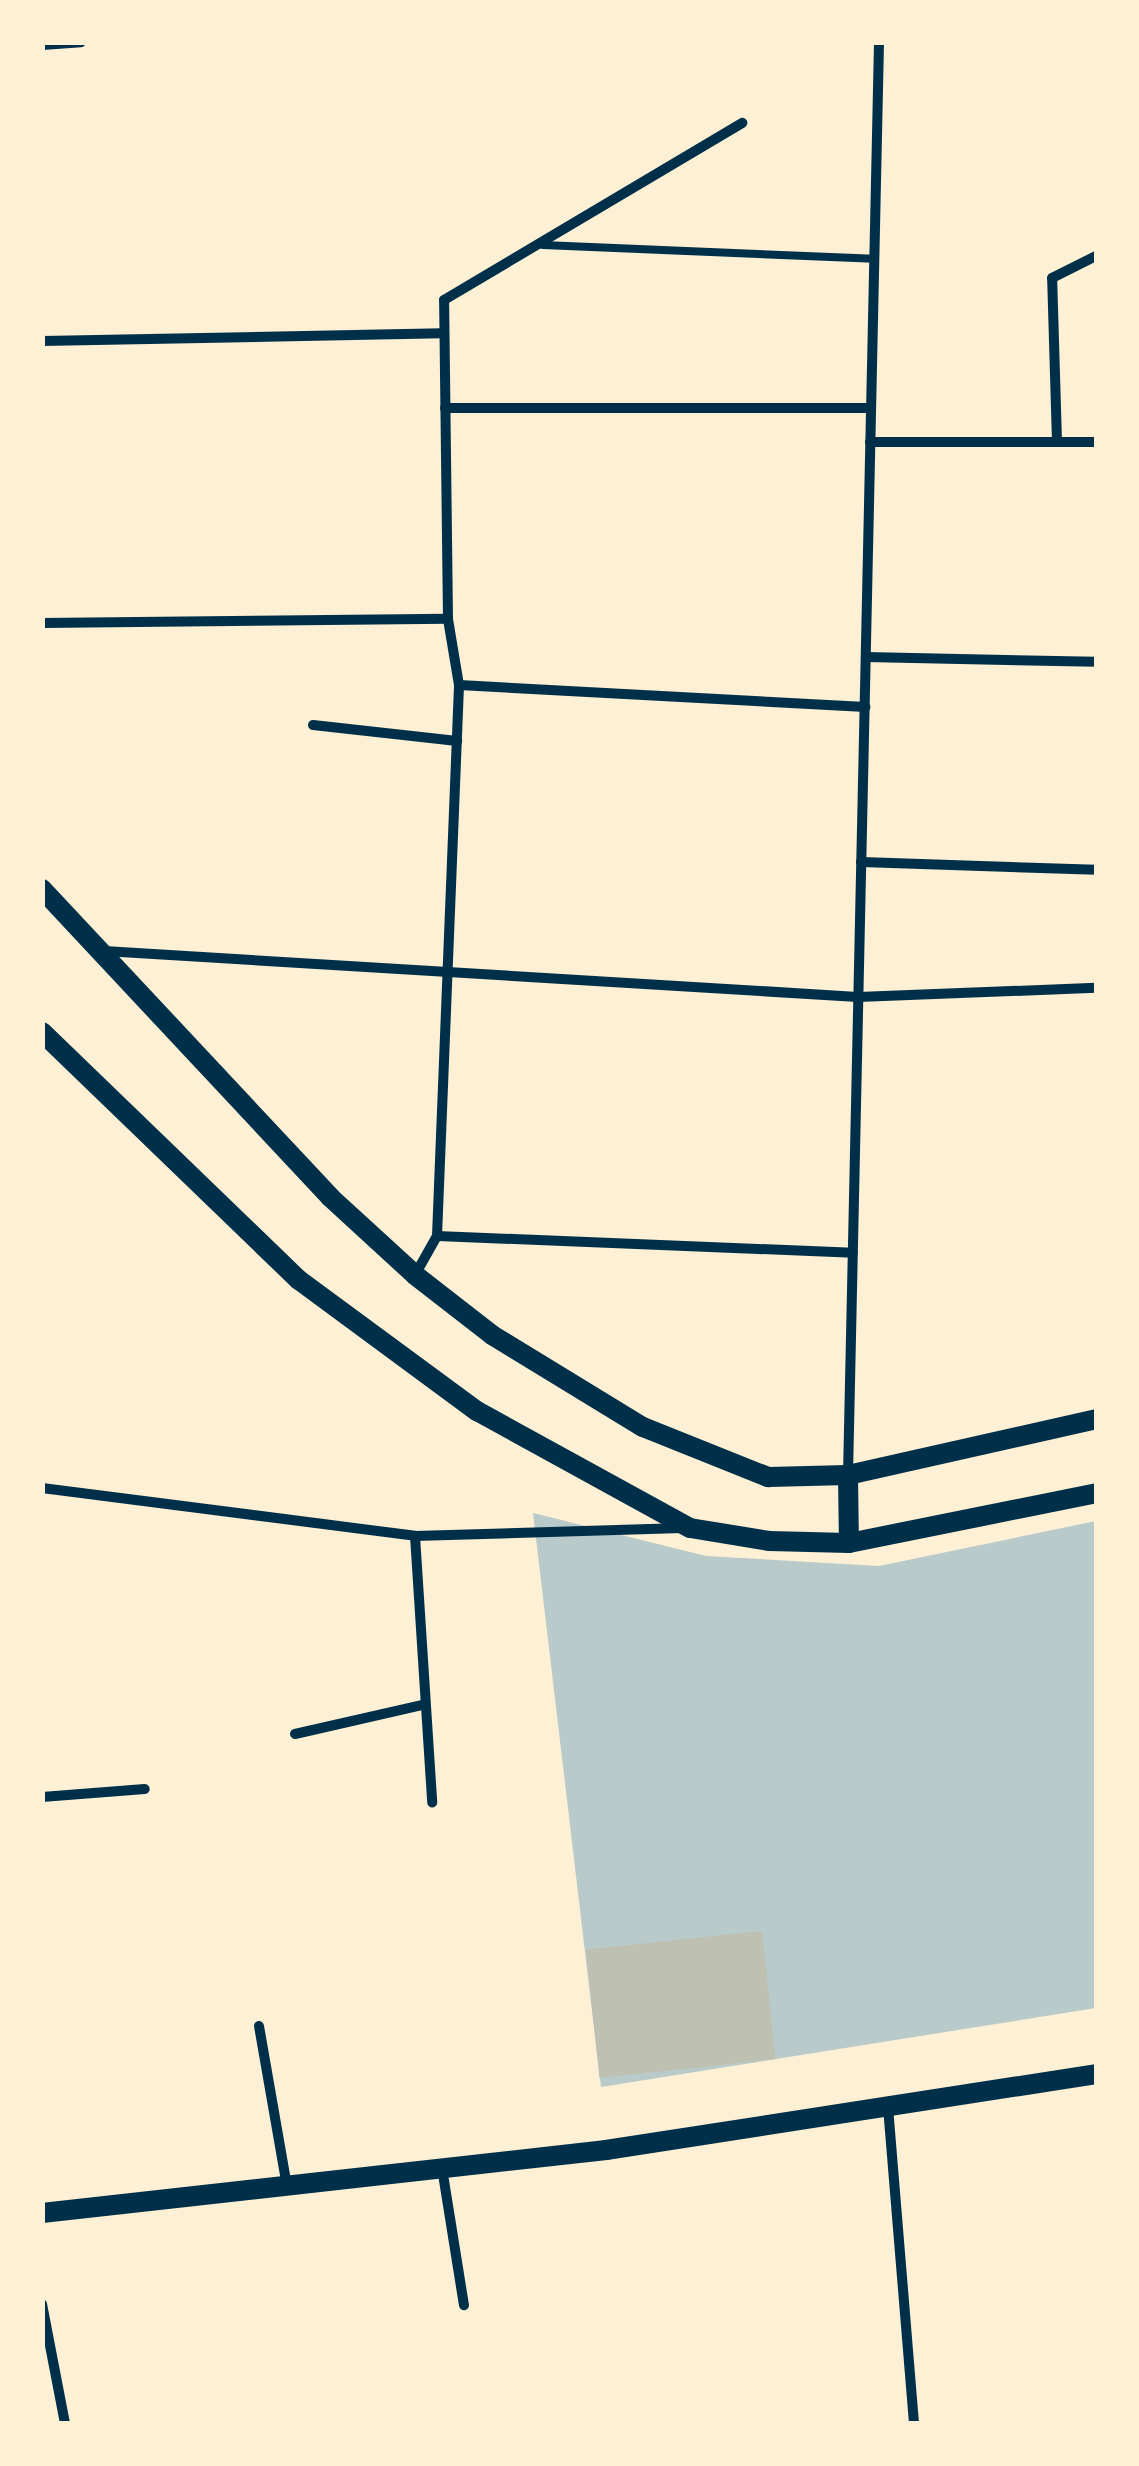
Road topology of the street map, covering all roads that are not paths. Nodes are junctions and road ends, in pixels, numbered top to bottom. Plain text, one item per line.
1 (81, 42) edge
2 (879, 42) edge
3 (42, 45) edge
4 (742, 124) dead end
5 (544, 245) junction
6 (1096, 256) edge
7 (874, 260) junction
8 (442, 333) junction
9 (42, 341) edge
10 (445, 408) junction
11 (871, 408) junction
12 (870, 442) junction
13 (1058, 442) junction
14 (1096, 442) edge
15 (448, 620) junction
16 (42, 623) edge
17 (866, 657) junction
18 (1096, 662) edge
19 (460, 685) junction
20 (865, 707) junction
21 (313, 725) dead end
22 (457, 741) junction
23 (861, 862) junction
24 (1096, 870) edge
25 (42, 888) edge
26 (98, 950) junction
27 (449, 971) junction
28 (1096, 988) edge
29 (858, 997) junction
30 (42, 1032) edge
31 (438, 1236) junction
32 (854, 1253) junction
33 (415, 1276) junction
34 (1096, 1419) edge
35 (848, 1475) junction
36 (42, 1488) edge
37 (1096, 1493) edge
38 (690, 1528) junction
39 (415, 1536) junction
40 (850, 1543) junction
41 (423, 1706) junction
42 (295, 1734) dead end
43 (145, 1788) dead end
44 (42, 1798) edge
45 (432, 1802) dead end
46 (260, 2026) dead end
47 (1096, 2074) edge
48 (888, 2107) junction
49 (442, 2168) junction
50 (287, 2186) junction
51 (42, 2213) edge
52 (42, 2304) edge
53 (464, 2305) dead end
54 (64, 2424) edge
55 (914, 2424) edge

1 - 3 street
2 - 7 street
4 - 5 street
5 - 7 lane
5 - 8 street
6 - 13 street
7 - 11 street
8 - 9 street
8 - 10 street
10 - 11 street
10 - 15 street
11 - 12 street
12 - 13 street
12 - 17 street
13 - 14 street
15 - 16 street
15 - 19 street
17 - 18 street
17 - 20 street
19 - 20 street
19 - 22 street
20 - 23 street
21 - 22 street
22 - 27 street
23 - 24 street
23 - 29 street
25 - 26 main road
26 - 27 street
26 - 33 main road
27 - 29 street
27 - 31 street
28 - 29 street
29 - 32 street
30 - 38 main road
31 - 32 street
31 - 33 street
32 - 35 street
33 - 35 main road
34 - 35 main road
35 - 40 main road
36 - 39 street
37 - 40 main road
38 - 39 street
38 - 40 main road
39 - 41 street
41 - 42 street
41 - 45 street
43 - 44 street
46 - 50 street
47 - 48 main road
48 - 49 main road
48 - 55 street
49 - 50 main road
49 - 53 street
50 - 51 main road
52 - 54 street

